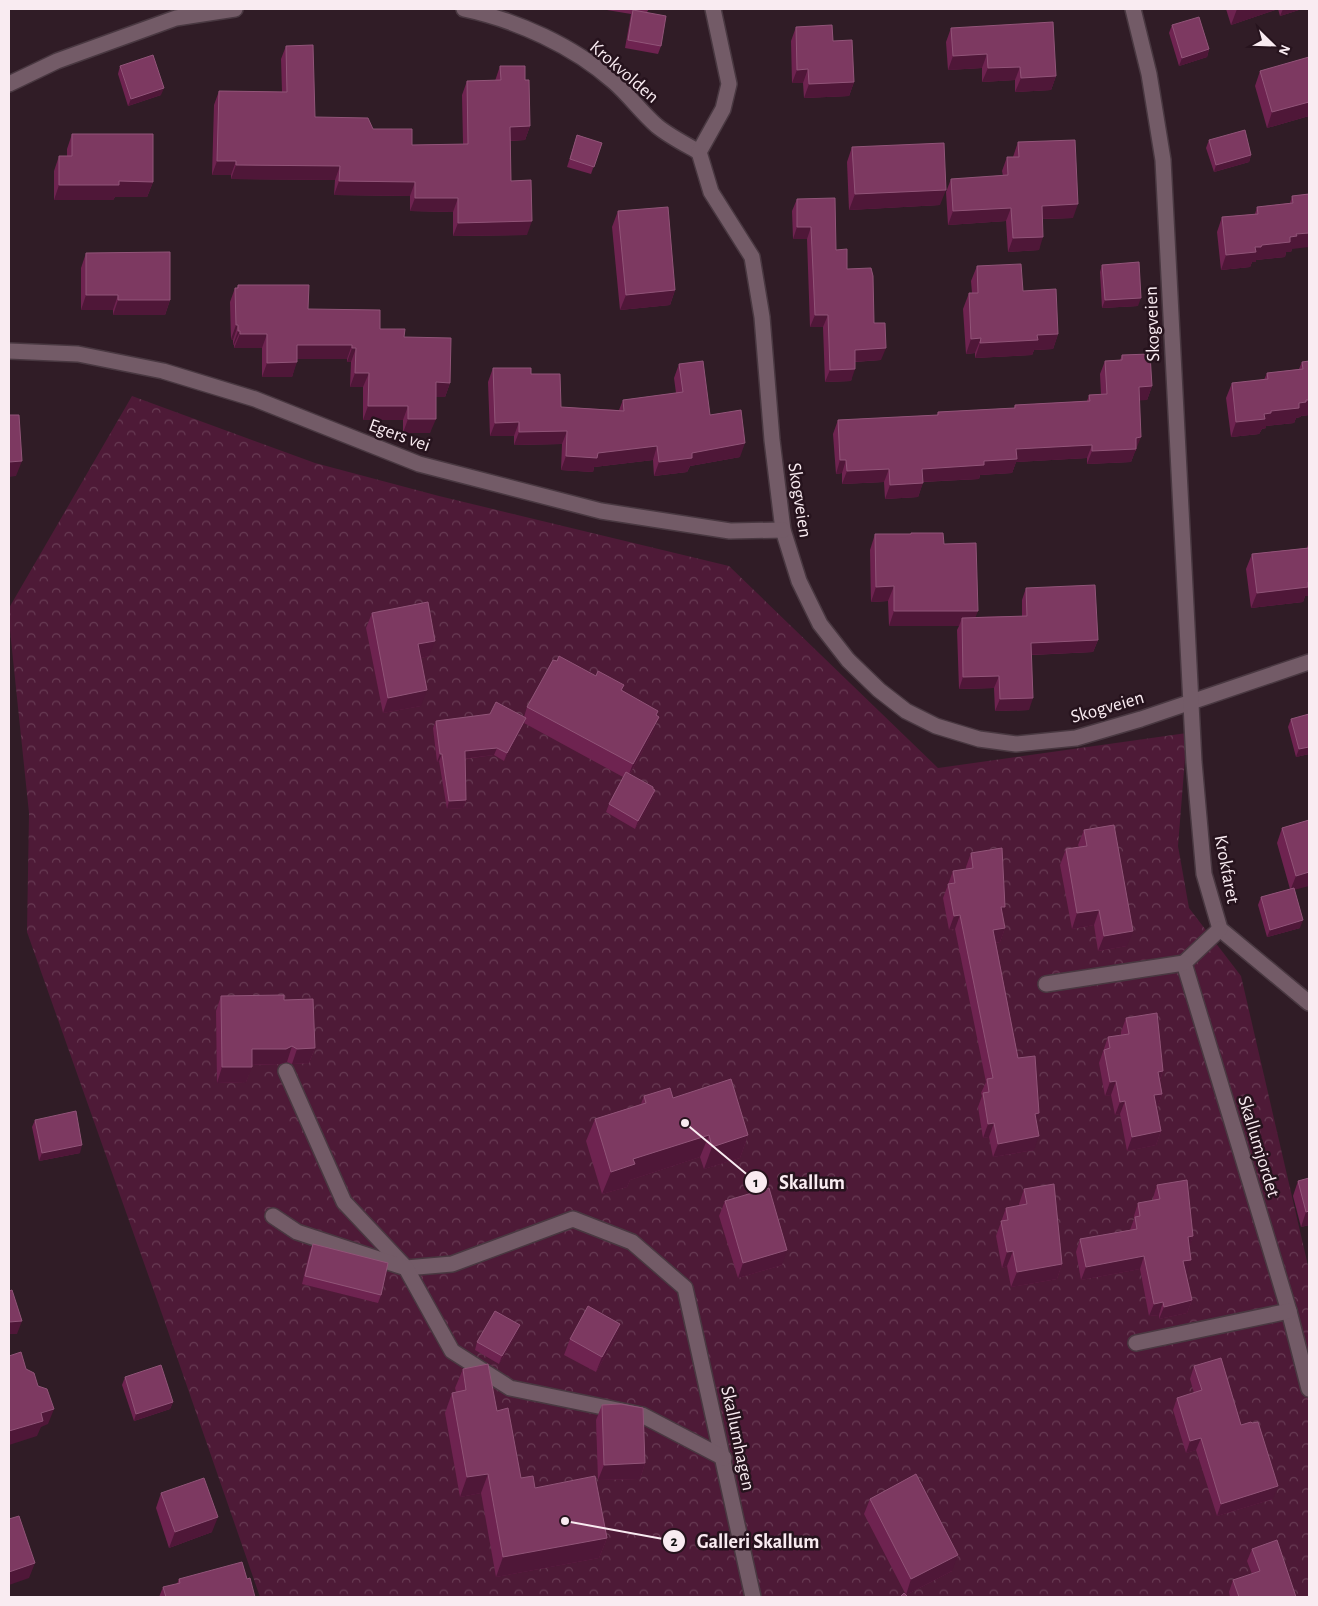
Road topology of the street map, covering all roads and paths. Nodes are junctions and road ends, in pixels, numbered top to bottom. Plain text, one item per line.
1 (235, 9) edge
2 (464, 9) edge
3 (713, 9) edge
4 (1133, 9) edge
5 (9, 84) edge
6 (698, 152) junction
7 (9, 351) edge
8 (783, 530) junction
9 (1309, 662) edge
10 (1192, 701) junction
11 (1220, 929) junction
12 (1184, 963) junction
13 (1046, 984) dead end
14 (1309, 1003) edge
15 (286, 1070) dead end
16 (273, 1216) dead end
17 (406, 1268) junction
18 (1289, 1311) junction
19 (1136, 1343) dead end
20 (1309, 1389) edge
21 (724, 1458) junction
22 (753, 1597) edge

1 - 5 street
2 - 6 street, Krokvolden
3 - 6 street
4 - 10 street, Skogveien
6 - 8 street, Skogveien
7 - 8 street, Egers vei
8 - 10 street, Skogveien
9 - 10 street, Skogveien
10 - 11 street, Krokfaret
11 - 12 street
11 - 14 street, Krokfaret
12 - 13 street
12 - 18 street, Skallumjordet
15 - 17 street
16 - 17 street
17 - 21 street
17 - 21 street, Skallumhagen
18 - 19 street
18 - 20 street, Skallumjordet
21 - 22 street, Skallumhagen

